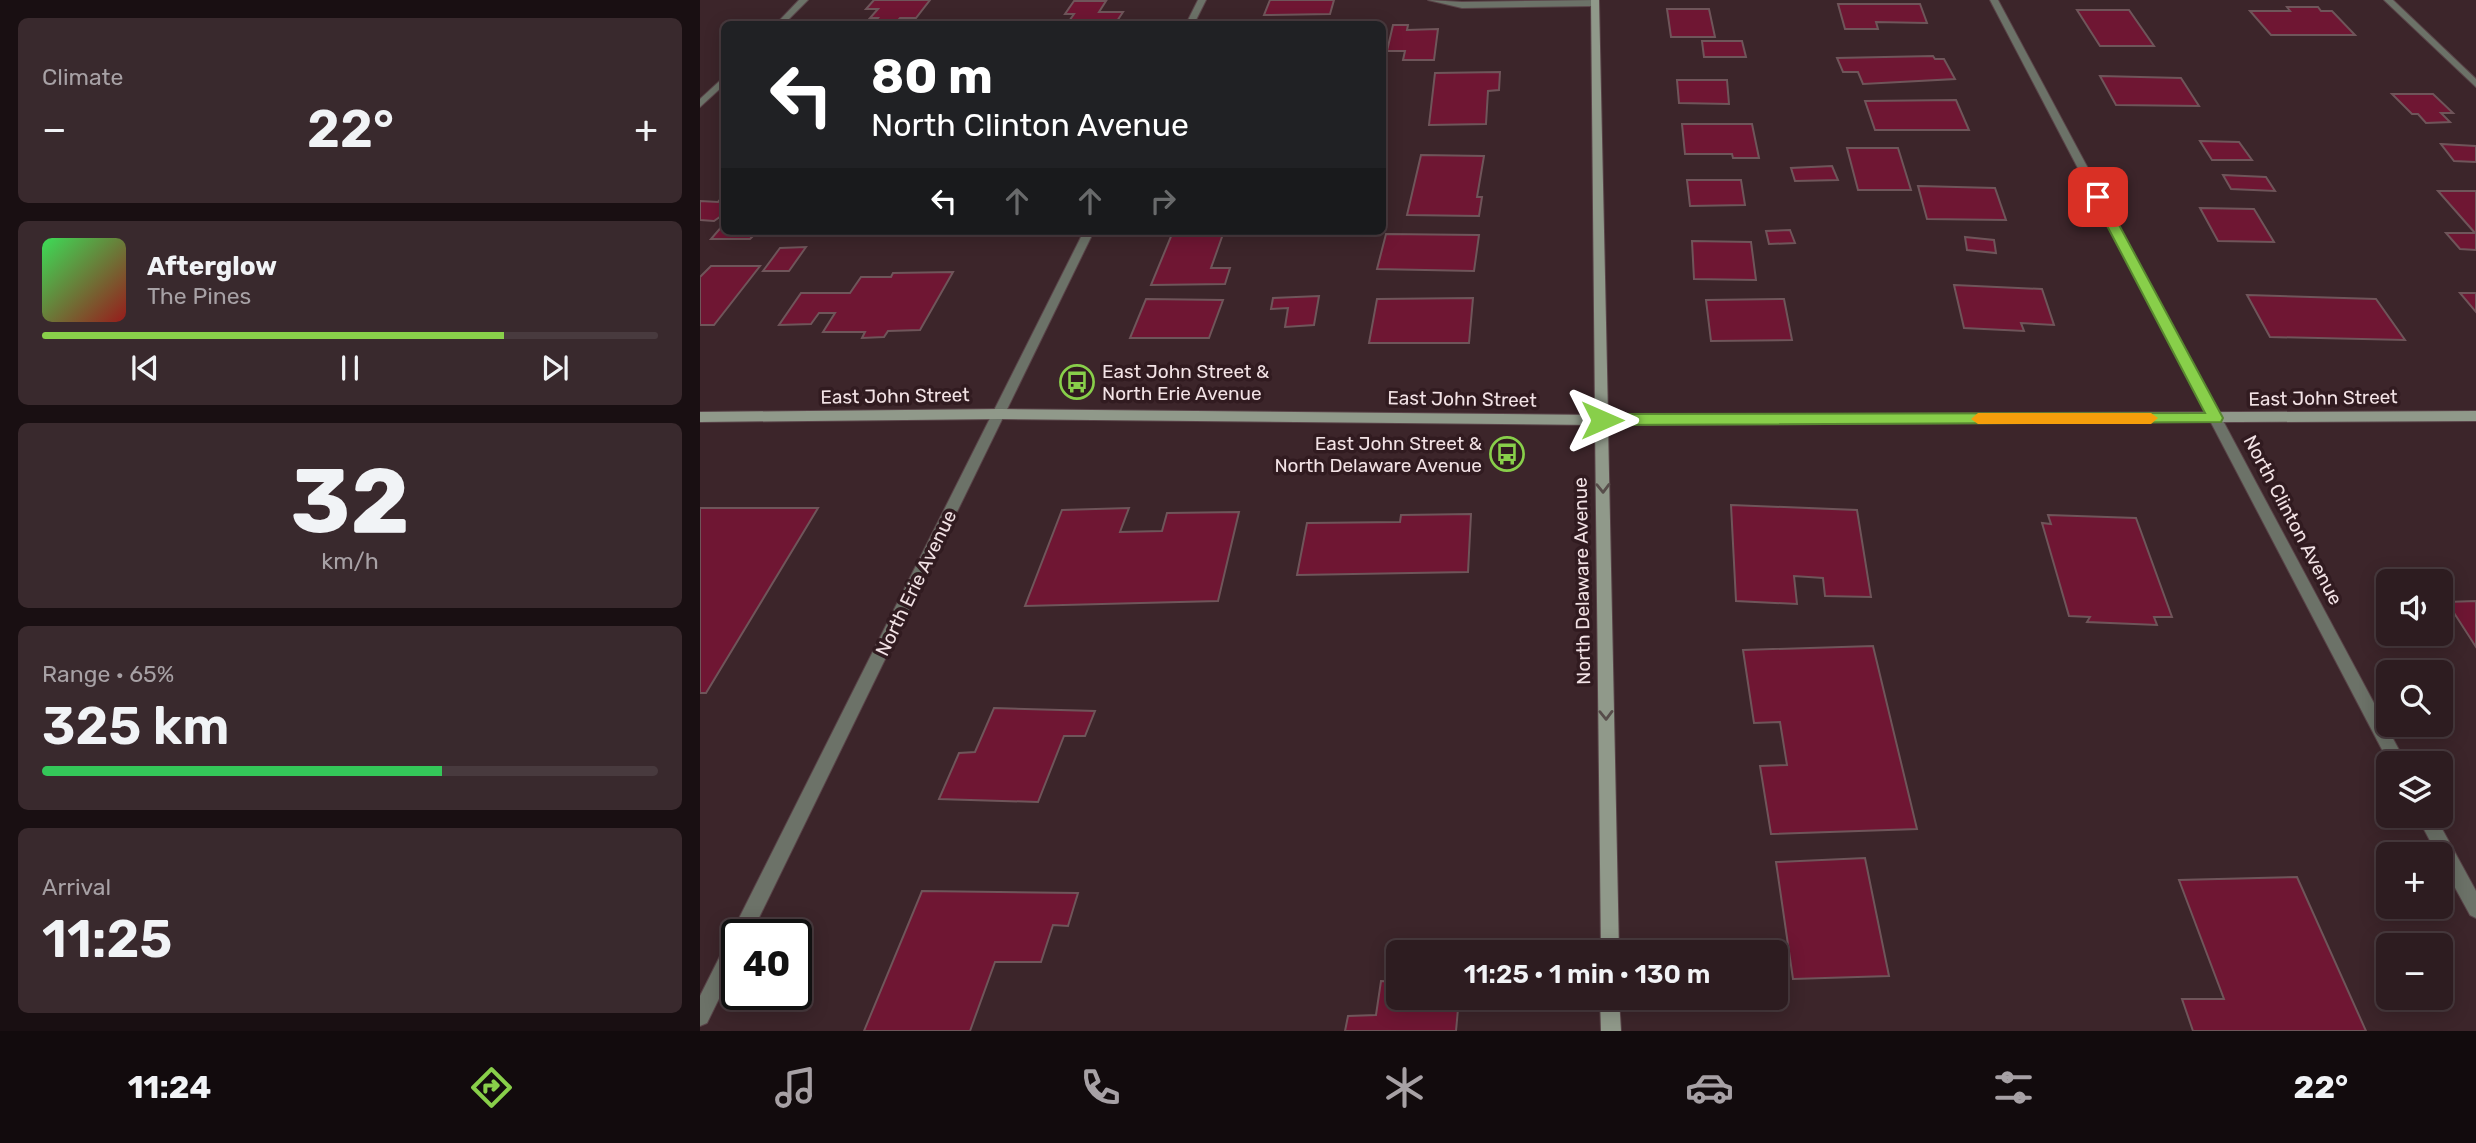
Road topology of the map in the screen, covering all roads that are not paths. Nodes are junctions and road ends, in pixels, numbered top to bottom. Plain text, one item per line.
1 (804, 0) edge
2 (1202, 0) edge
3 (1432, 0) edge
4 (1994, 0) edge
5 (2389, 0) edge
6 (1595, 1) edge
7 (783, 21) edge
8 (1192, 21) edge
9 (721, 83) edge
10 (2476, 84) edge
11 (700, 104) edge
12 (1087, 235) edge
13 (1000, 414) junction
14 (2476, 416) edge
15 (700, 417) edge
16 (2216, 418) junction
17 (1602, 420) junction
18 (2392, 751) edge
19 (2432, 828) edge
20 (2476, 909) edge
21 (748, 919) edge
22 (1610, 940) edge
23 (721, 974) edge
24 (1610, 1010) edge
25 (700, 1016) edge
26 (1611, 1031) edge

1 - 7 street
2 - 8 street
3 - 6 street
4 - 16 street, North Clinton Avenue
5 - 10 street
6 - 17 street, North Delaware Avenue
9 - 11 street
12 - 13 street, North Erie Avenue
13 - 15 street, East John Street
13 - 17 street, East John Street
13 - 21 street, North Erie Avenue
14 - 16 street, East John Street
16 - 17 street, East John Street
16 - 18 street, North Clinton Avenue
17 -> 22 street, North Delaware Avenue
19 - 20 street
23 - 25 street
24 - 26 street

